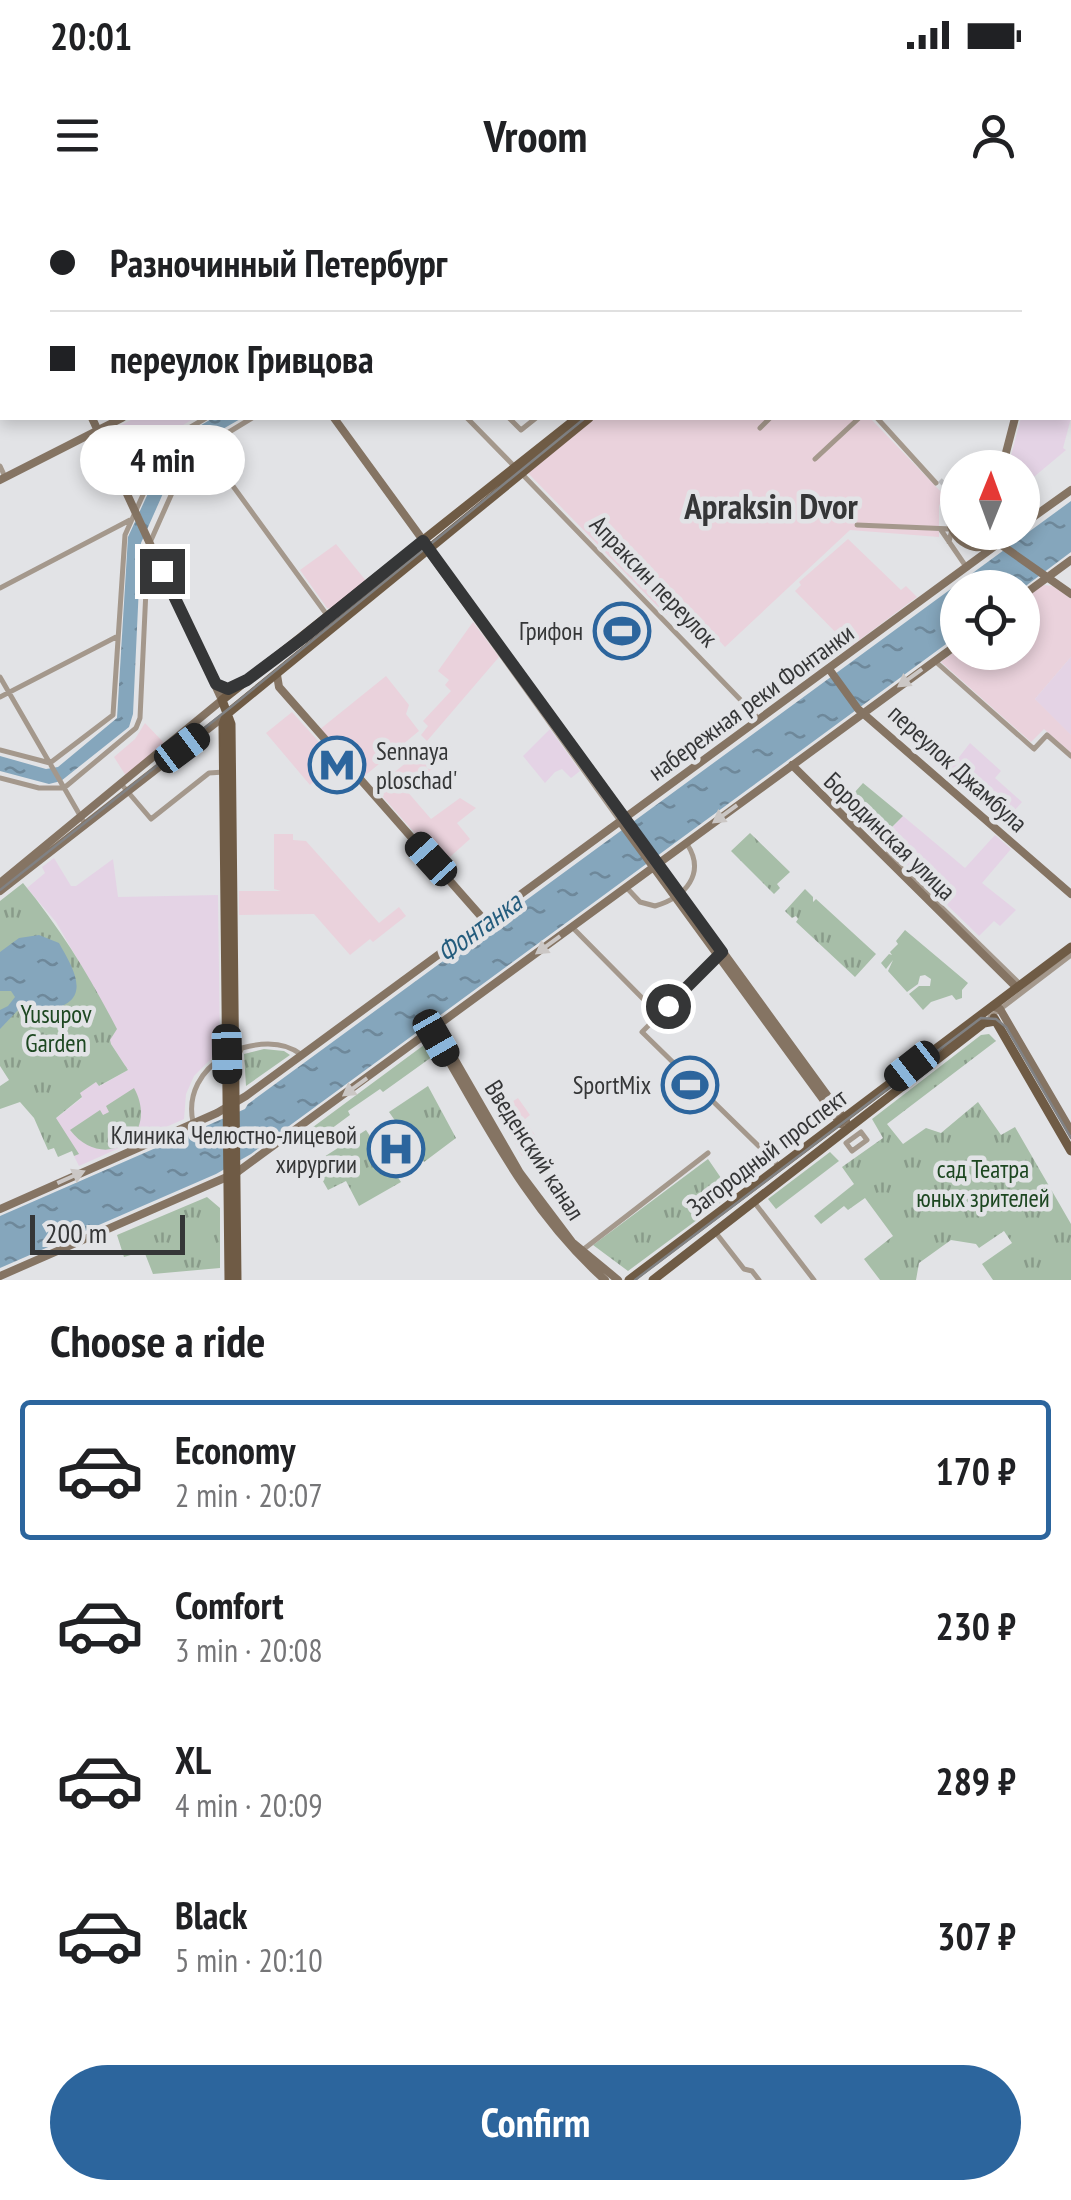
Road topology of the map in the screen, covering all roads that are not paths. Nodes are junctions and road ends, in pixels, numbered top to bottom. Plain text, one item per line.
1 (93, 420) edge
2 (118, 420) edge
3 (203, 420) edge
4 (248, 420) edge
5 (333, 420) edge
6 (469, 420) edge
7 (511, 420) edge
8 (534, 420) edge
9 (768, 420) edge
10 (857, 420) edge
11 (879, 420) edge
12 (1014, 420) edge
13 (572, 422) edge
14 (760, 428) dead end
15 (98, 430) junction
16 (203, 445) junction
17 (1007, 450) edge
18 (815, 459) dead end
19 (0, 466) edge
20 (518, 470) junction
21 (3, 479) edge
22 (936, 480) tunnel mouth
23 (1071, 490) edge
24 (1040, 512) edge
25 (135, 515) junction
26 (857, 526) dead end
27 (114, 528) junction
28 (940, 530) edge
29 (147, 538) junction
30 (123, 544) junction
31 (424, 546) junction
32 (955, 550) edge
33 (993, 550) edge
34 (1006, 550) edge
35 (1071, 560) edge
36 (968, 568) junction
37 (1045, 575) junction
38 (1040, 580) edge
39 (0, 588) edge
40 (1071, 594) edge
41 (329, 618) junction
42 (118, 636) junction
43 (940, 657) edge
44 (935, 661) junction
45 (832, 672) junction
46 (277, 674) junction
47 (0, 678) edge
48 (247, 680) junction
49 (216, 684) junction
50 (264, 685) junction
51 (279, 687) junction
52 (8, 692) junction
53 (0, 697) edge
54 (225, 707) junction
55 (860, 711) junction
56 (760, 720) junction
57 (201, 734) junction
58 (223, 736) junction
59 (0, 750) edge
60 (1071, 756) edge
61 (52, 765) junction
62 (792, 765) junction
63 (224, 772) junction
64 (0, 778) edge
65 (62, 784) junction
66 (125, 788) junction
67 (83, 821) junction
68 (625, 824) junction
69 (686, 843) junction
70 (653, 863) junction
71 (0, 883) edge
72 (626, 887) junction
73 (0, 892) edge
74 (1071, 894) edge
75 (676, 895) junction
76 (486, 922) junction
77 (572, 928) junction
78 (1071, 947) edge
79 (720, 954) junction
80 (1071, 955) edge
81 (1019, 986) junction
82 (659, 1015) junction
83 (993, 1015) junction
84 (434, 1028) junction
85 (227, 1054) junction
86 (304, 1056) junction
87 (235, 1084) junction
88 (232, 1109) junction
89 (193, 1124) junction
90 (846, 1127) junction
91 (1071, 1131) edge
92 (1071, 1151) edge
93 (708, 1153) dead end
94 (780, 1168) junction
95 (232, 1171) junction
96 (754, 1202) junction
97 (0, 1209) edge
98 (716, 1234) junction
99 (579, 1253) junction
100 (0, 1276) edge
101 (233, 1280) edge
102 (605, 1280) edge
103 (618, 1280) edge
104 (629, 1280) edge
105 (653, 1280) edge
106 (759, 1280) edge
107 (814, 1280) edge

1 - 15 main road
2 - 15 main road
3 - 25 street
4 - 16 street
5 - 31 main road
6 - 20 street, Апраксин переулок
7 - 8 street
9 - 14 street
10 - 18 street
11 - 22 street
12 - 17 main road
13 - 20 main road
15 - 21 main road
15 - 25 main road
16 - 29 street
16 - 41 street
19 - 21 street
20 - 31 main road
20 - 56 street, Апраксин переулок
23 - 24 main road
25 - 27 street
25 - 29 main road
25 - 30 street
26 - 28 street
27 - 30 street
27 - 39 street
29 - 49 main road
29 - 65 street
30 - 42 street
31 - 41 main road
31 - 46 main road
31 - 68 main road
32 - 36 street
33 - 36 main road, набережная реки Фонтанки
34 - 37 main road
35 - 37 main road
36 - 45 main road, набережная реки Фонтанки
37 - 38 main road
37 - 40 main road
41 - 48 main road
42 - 52 street
42 - 61 street
43 - 44 main road
44 -> 55 main road
44 - 60 street
45 - 55 main road, переулок Джамбула
45 - 56 main road, набережная реки Фонтанки
46 - 50 main road
46 - 51 main road
47 - 52 street
48 - 49 main road
48 - 54 main road
49 - 54 main road
50 - 51 main road
50 - 54 main road
51 - 76 main road
52 - 53 street
52 - 61 street
54 - 57 main road
54 - 58 main road
54 - 66 main road
54 - 87 main road
55 - 62 main road
55 - 74 main road, переулок Джамбула
56 - 68 main road, набережная реки Фонтанки
57 - 58 main road
57 - 66 main road
58 - 63 main road
59 - 61 street
61 - 65 street
62 -> 69 main road
62 - 81 main road, Бородинская улица
63 - 66 street
63 - 85 main road
64 - 65 street
65 - 67 street
66 - 67 main road
67 - 71 main road
67 - 73 main road
68 - 70 main road
68 - 76 main road, набережная реки Фонтанки
69 - 70 main road
69 - 75 street
70 - 72 main road
70 - 75 main road
72 - 75 street
72 - 77 main road
75 - 79 main road
76 - 86 main road, набережная реки Фонтанки
77 - 82 street
77 -> 84 main road
78 - 81 main road, Загородный проспект
79 - 82 street
79 - 90 main road
80 - 83 street, Загородный проспект
81 - 83 main road, Загородный проспект
82 - 94 street
83 - 90 main road, Загородный проспект
83 - 90 main road, Загородный проспект
83 - 91 main road
83 - 92 main road
84 -> 95 main road
84 - 99 main road, Введенский канал
85 - 88 main road
85 - 89 street
86 - 87 street
86 - 88 main road, набережная реки Фонтанки
87 - 88 main road
88 - 89 main road, набережная реки Фонтанки
88 - 95 main road
97 -> 89 main road, набережная реки Фонтанки
90 - 94 main road, Загородный проспект
90 - 96 main road, Загородный проспект
93 - 99 street
94 - 104 main road, Загородный проспект
95 - 100 main road
95 - 101 main road
96 - 98 main road, Загородный проспект
96 - 107 street
98 - 105 main road, Загородный проспект
98 - 106 street
99 - 102 main road, Введенский канал
99 - 103 main road, Введенский канал

